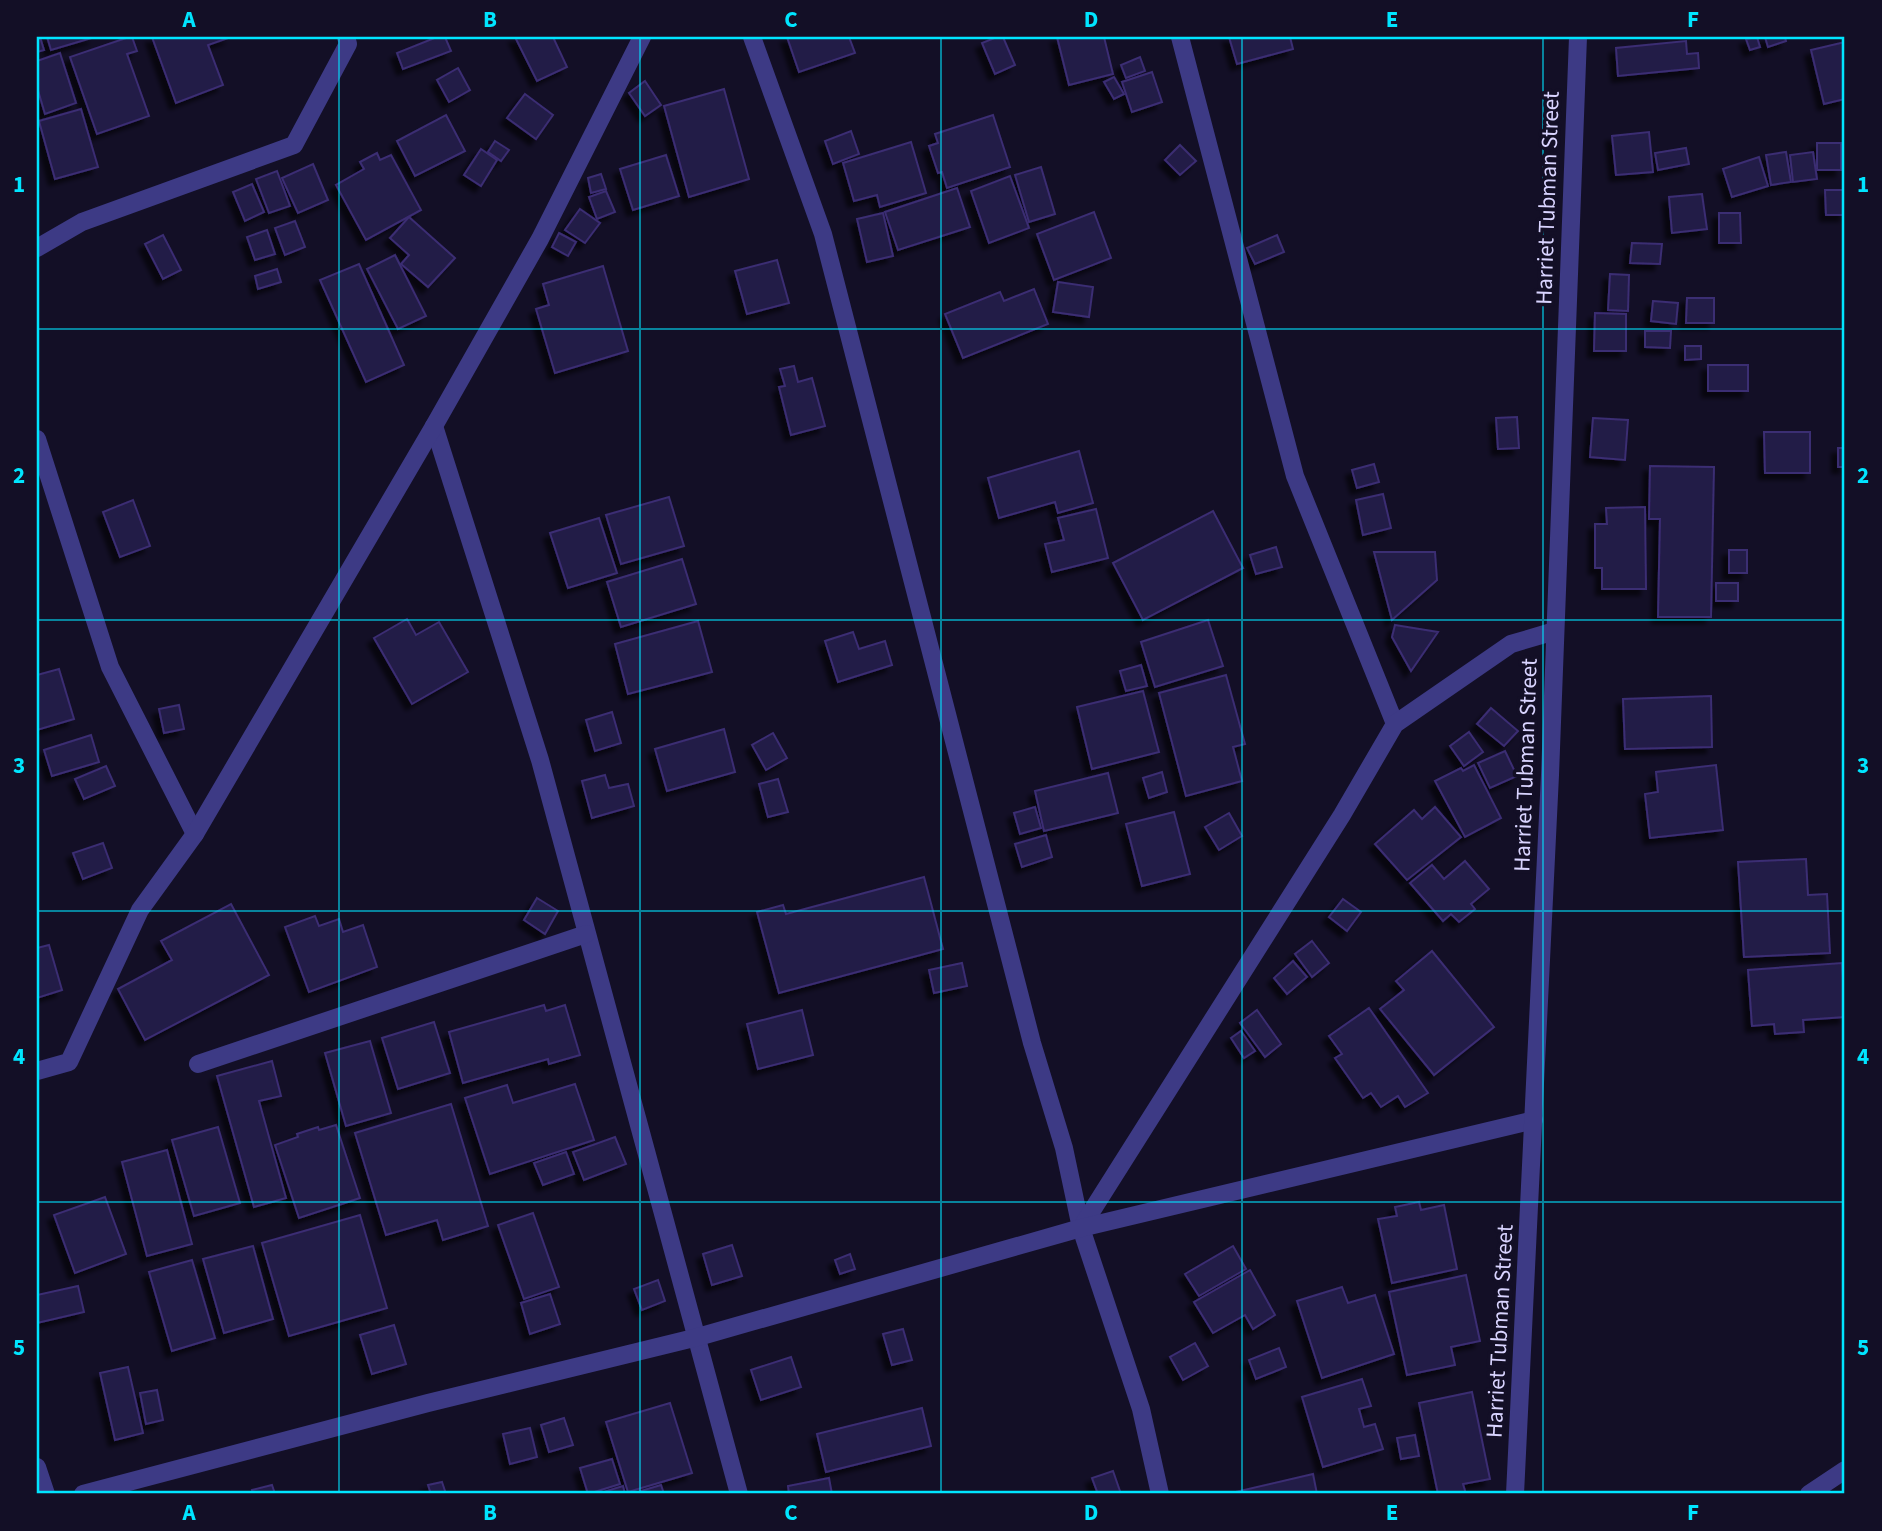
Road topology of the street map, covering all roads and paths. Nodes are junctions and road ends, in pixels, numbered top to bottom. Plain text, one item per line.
1 (346, 37) edge
2 (642, 37) edge
3 (752, 37) edge
4 (1180, 37) edge
5 (1578, 37) edge
6 (37, 248) edge
7 (434, 426) junction
8 (37, 439) edge
9 (1555, 631) junction
10 (1395, 724) junction
11 (195, 834) junction
12 (586, 934) junction
13 (198, 1064) dead end
14 (37, 1071) edge
15 (1534, 1120) junction
16 (1081, 1228) junction
17 (698, 1337) junction
18 (37, 1467) edge
19 (1845, 1470) edge
20 (46, 1494) edge
21 (83, 1494) edge
22 (740, 1494) edge
23 (1160, 1494) edge
24 (1516, 1494) edge
25 (1809, 1494) edge

1 - 6 street
2 - 7 street
3 - 16 street
4 - 10 street
5 - 9 street, Harriet Tubman Street
7 - 11 street
7 - 12 street
8 - 11 street
9 - 10 street
9 - 15 street, Harriet Tubman Street
10 - 16 street
11 - 14 street
12 - 13 street
12 - 17 street
15 - 16 street
15 - 24 street, Harriet Tubman Street
16 - 17 street
16 - 23 street
17 - 21 street
17 - 22 street
18 - 20 street
19 - 25 street

